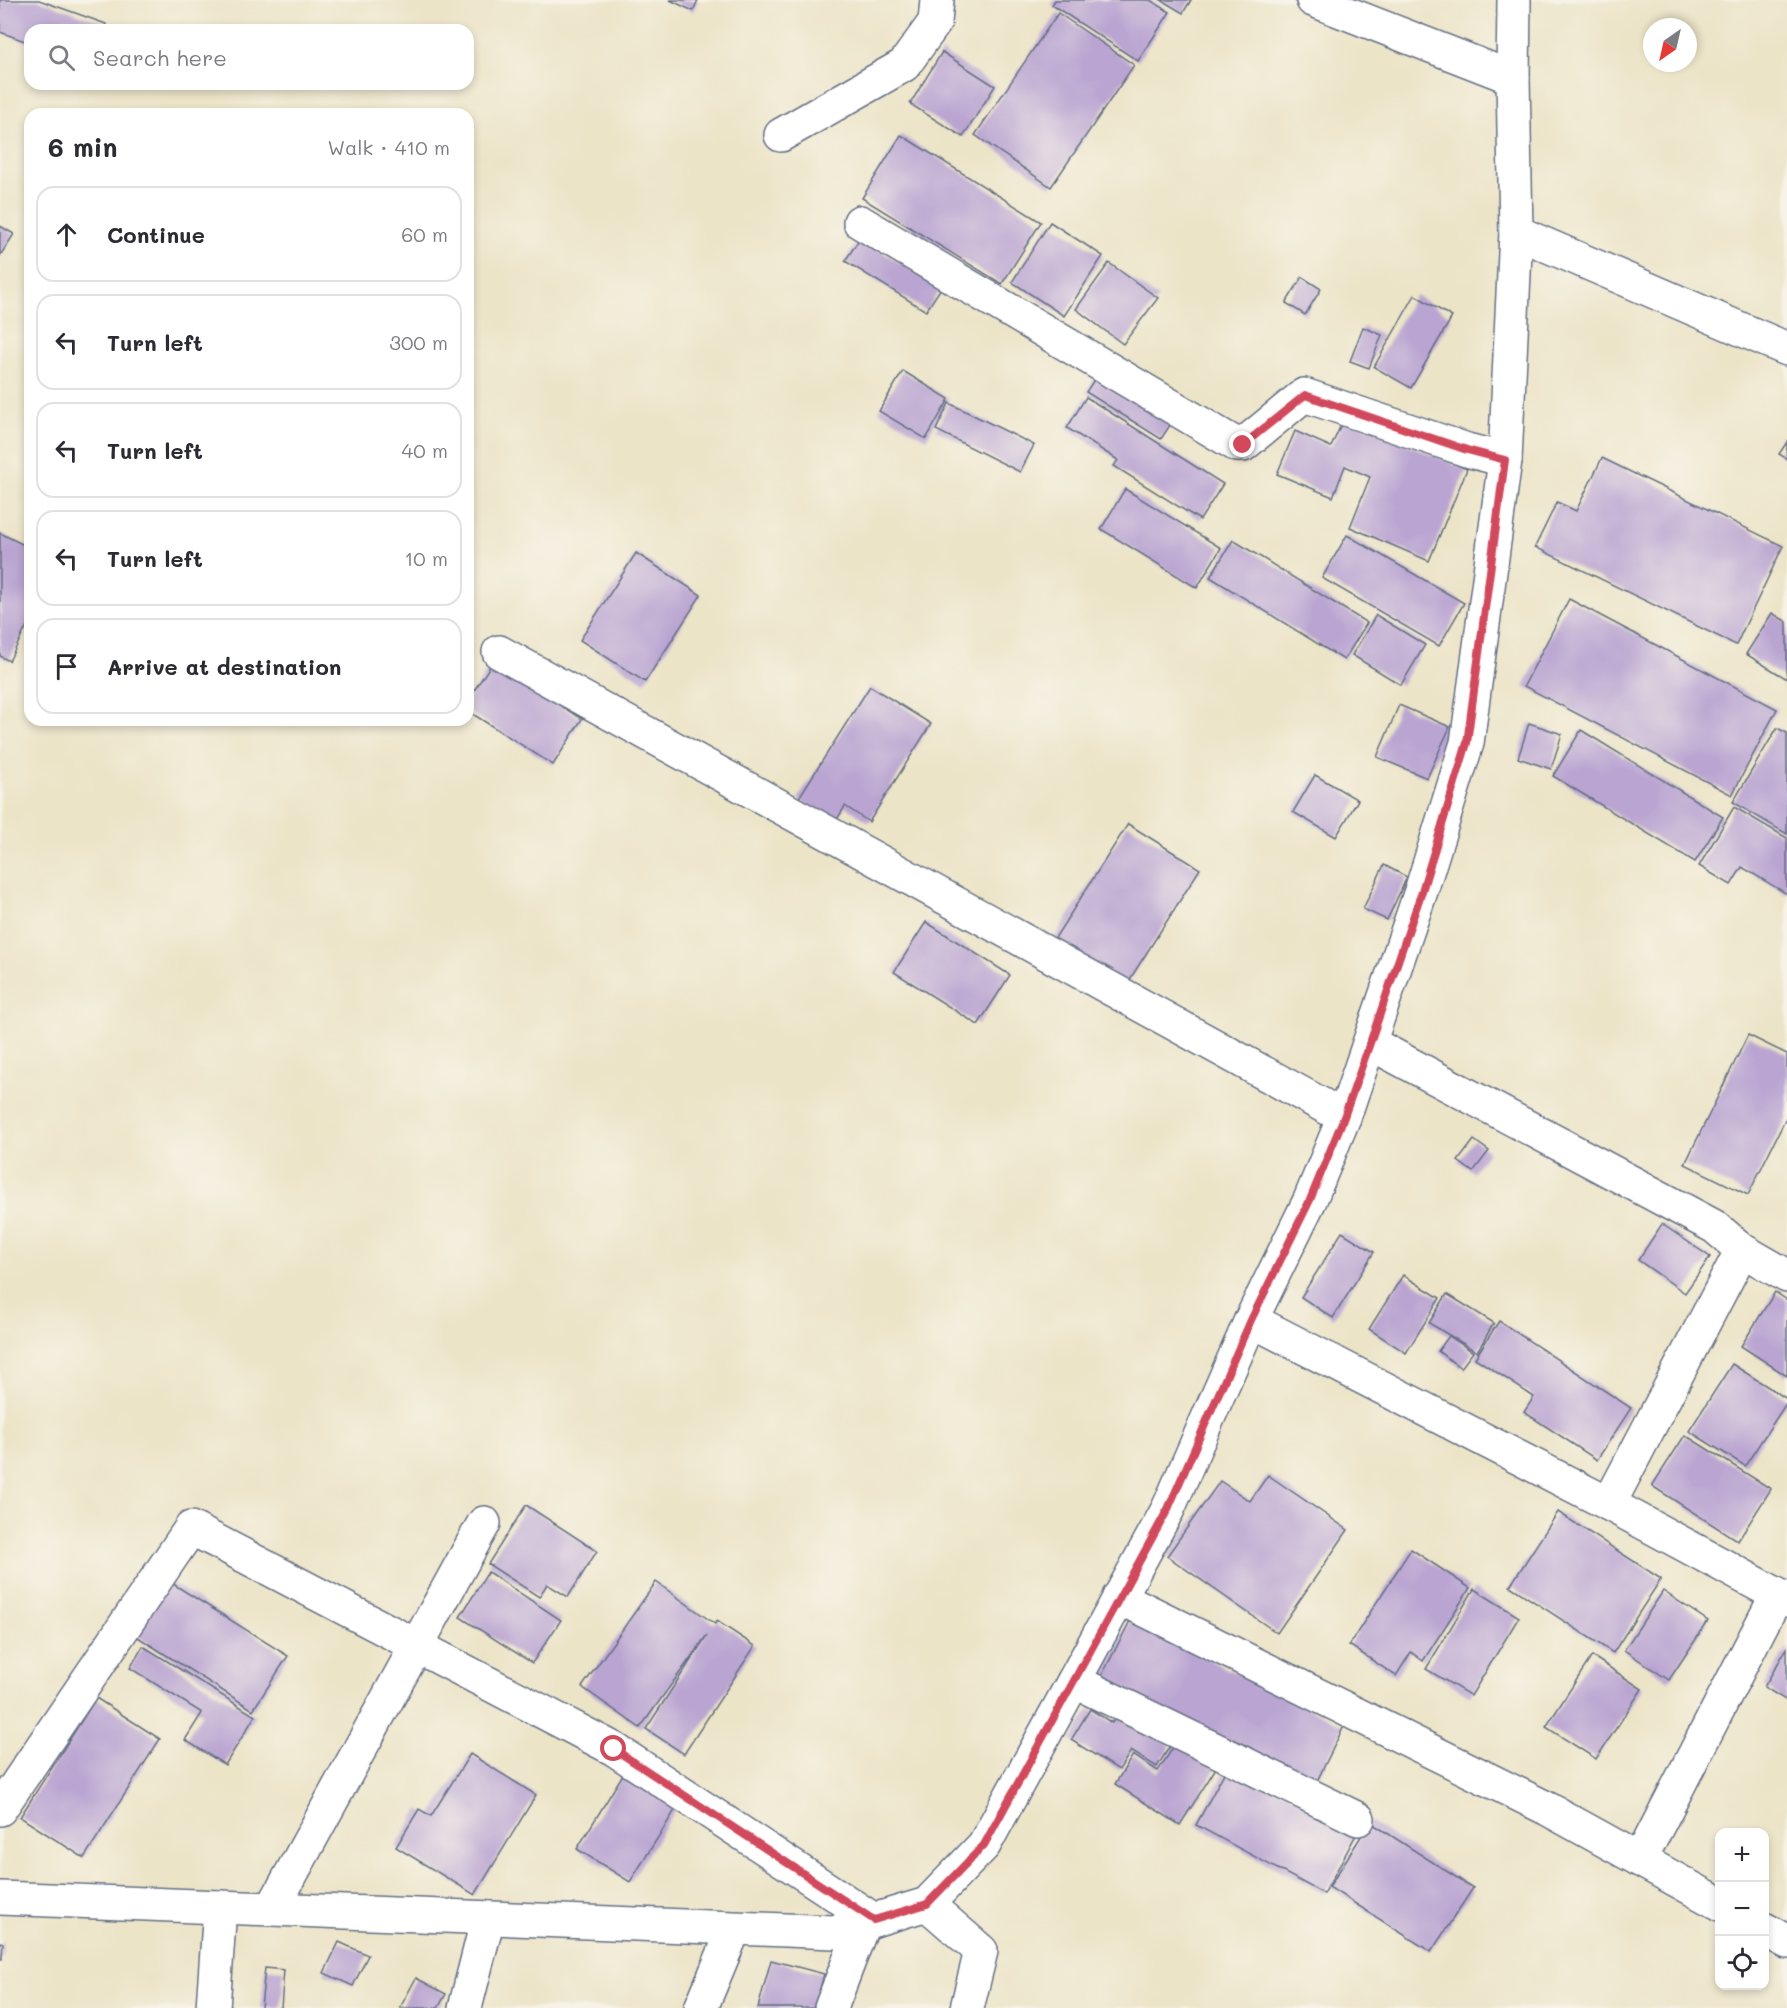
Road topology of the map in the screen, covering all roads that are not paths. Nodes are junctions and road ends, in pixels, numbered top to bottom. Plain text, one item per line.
1 (937, 0) edge
2 (1313, 0) edge
3 (1514, 0) edge
4 (1513, 78) junction
5 (781, 135) dead end
6 (861, 222) dead end
7 (1516, 232) junction
8 (1787, 349) edge
9 (1505, 460) junction
10 (499, 652) dead end
11 (1370, 1043) junction
12 (1344, 1117) junction
13 (1742, 1250) junction
14 (1787, 1276) edge
15 (1251, 1320) junction
16 (1609, 1504) junction
17 (484, 1523) dead end
18 (1119, 1597) junction
19 (1782, 1597) edge
20 (417, 1646) junction
21 (1074, 1681) junction
22 (0, 1809) edge
23 (1358, 1819) dead end
24 (1640, 1860) junction
25 (0, 1898) edge
26 (1715, 1902) edge
27 (927, 1904) junction
28 (220, 1907) junction
29 (272, 1909) junction
30 (488, 1918) junction
31 (868, 1922) junction
32 (734, 1929) junction
33 (1769, 1932) edge
34 (1787, 1942) edge
35 (213, 2008) edge
36 (465, 2008) edge
37 (701, 2008) edge
38 (831, 2008) edge
39 (967, 2008) edge

1 - 5 street
2 - 4 street
3 - 4 street
4 - 7 street
6 - 9 street
7 - 8 street
7 - 9 street
9 - 11 street
10 - 12 street
11 - 12 street
11 - 13 street
12 - 15 street
13 - 14 street
13 - 16 street
15 - 16 street
15 - 18 street
16 - 19 street
17 - 20 street
18 - 21 street
18 - 24 street
19 - 24 street
20 - 22 street
20 - 29 street
20 - 31 street
21 - 23 street
21 - 27 street
24 - 26 street
25 - 28 street
27 - 31 street
27 - 39 street
28 - 29 street
28 - 35 street
29 - 30 street
30 - 32 street
30 - 36 street
31 - 32 street
31 - 38 street
32 - 37 street
33 - 34 street

